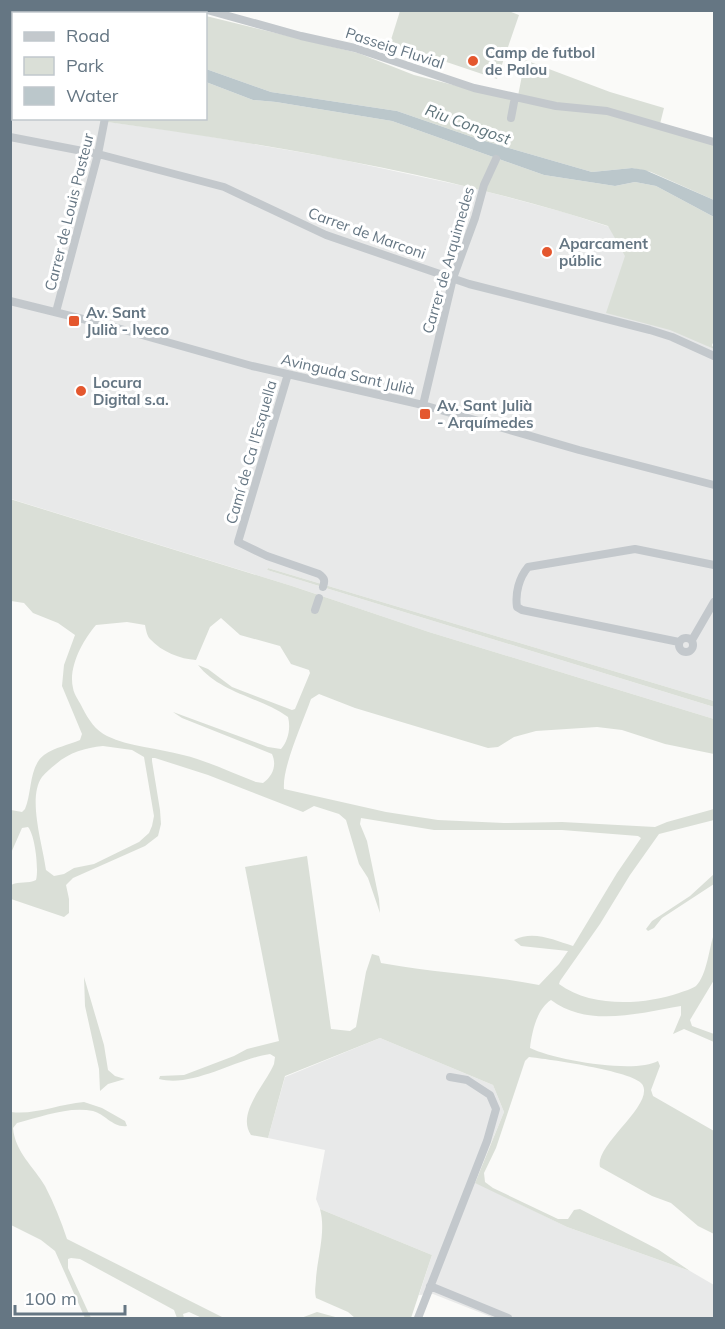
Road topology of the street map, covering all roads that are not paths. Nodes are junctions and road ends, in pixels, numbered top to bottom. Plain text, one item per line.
1 (207, 10) edge
2 (515, 97) junction
3 (511, 118) dead end
4 (105, 120) edge
5 (10, 137) edge
6 (714, 142) edge
7 (98, 154) junction
8 (496, 159) dead end
9 (453, 278) junction
10 (10, 301) edge
11 (56, 312) junction
12 (714, 356) edge
13 (288, 374) junction
14 (423, 405) junction
15 (714, 485) edge
16 (714, 565) edge
17 (323, 587) dead end
18 (319, 598) dead end
19 (714, 602) edge
20 (315, 610) dead end
21 (692, 640) junction
22 (679, 642) junction
23 (450, 1077) dead end
24 (430, 1286) junction
25 (418, 1318) edge
26 (508, 1318) edge

1 - 2 street, Passeig Fluvial
2 - 3 street
2 - 6 street, Passeig Fluvial
4 - 7 street, Carrer de Louis Pasteur
5 - 7 street, Carrer de Marconi
7 - 9 street, Carrer de Marconi
7 - 11 street, Carrer de Louis Pasteur
8 - 9 street, Carrer de Arquimedes
9 - 12 street, Carrer de Marconi
9 - 14 street, Carrer de Arquimedes
10 - 11 street, Avinguda Sant Julià
11 - 13 street, Avinguda Sant Julià
13 - 14 street, Avinguda Sant Julià
13 - 17 street, Camí de Ca l'Esquella
14 - 15 street, Avinguda Sant Julià
16 - 22 street
18 - 20 street
19 - 21 street
21 - 22 street
21 - 22 street
23 - 24 street
24 - 25 street
24 - 26 street

